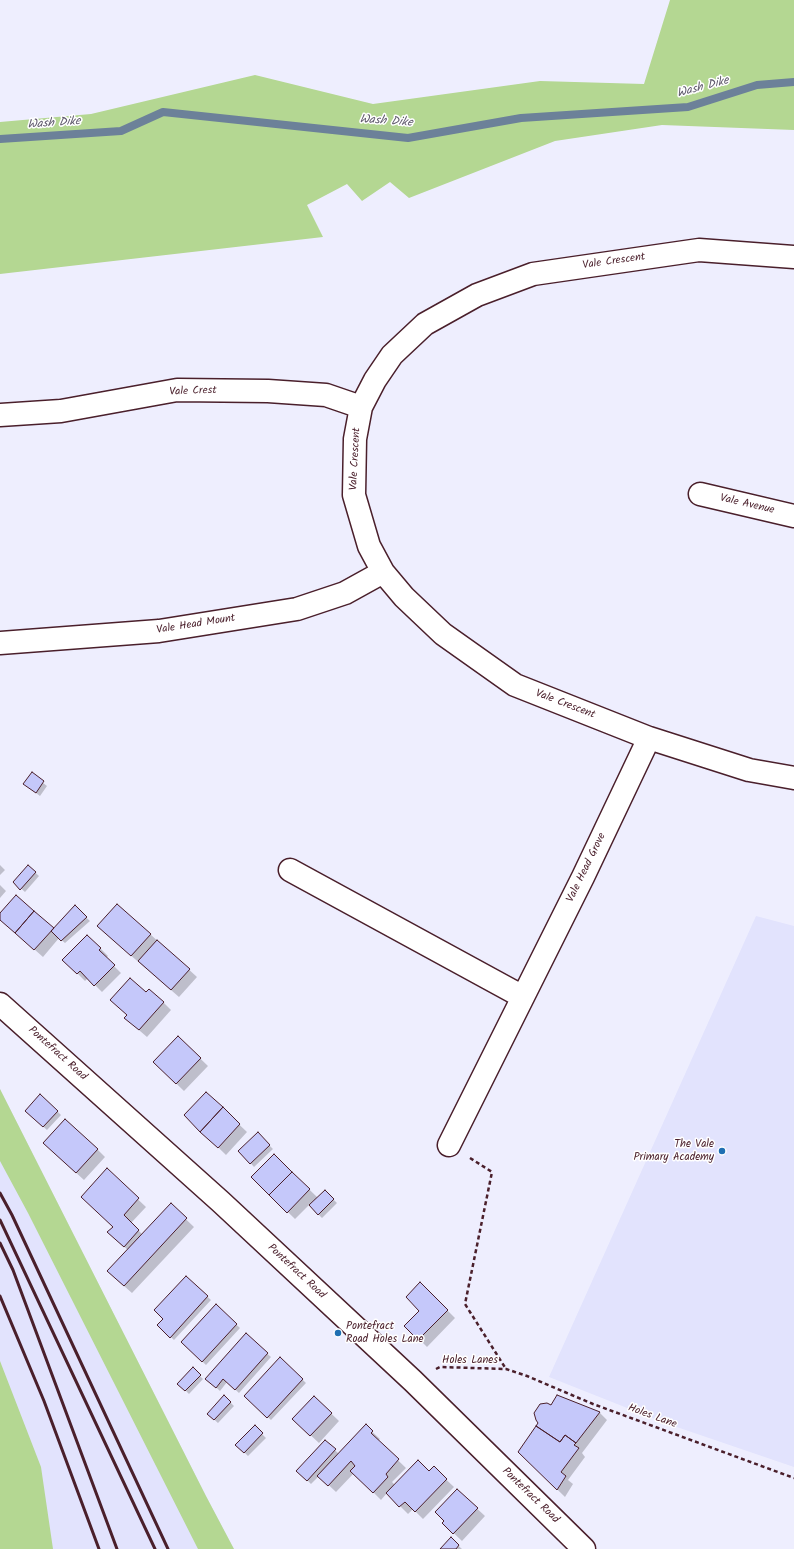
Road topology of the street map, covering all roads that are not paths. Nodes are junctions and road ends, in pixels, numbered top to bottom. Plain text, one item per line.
1 (794, 257) edge
2 (361, 408) junction
3 (0, 415) edge
4 (700, 494) dead end
5 (794, 516) edge
6 (383, 572) junction
7 (0, 642) edge
8 (649, 738) junction
9 (794, 778) edge
10 (290, 870) dead end
11 (523, 997) junction
12 (0, 1004) edge
13 (449, 1145) road end
14 (584, 1549) edge

1 - 2 street, Vale Crescent
2 - 3 street, Vale Crest
2 - 6 street, Vale Crescent
4 - 5 street, Vale Avenue
6 - 7 street, Vale Head Mount
6 - 8 street, Vale Crescent
8 - 9 street, Vale Crescent
8 - 11 street, Vale Head Grove
10 - 11 street
11 - 13 street, Vale Head Grove
12 - 14 street, Pontefract Road

